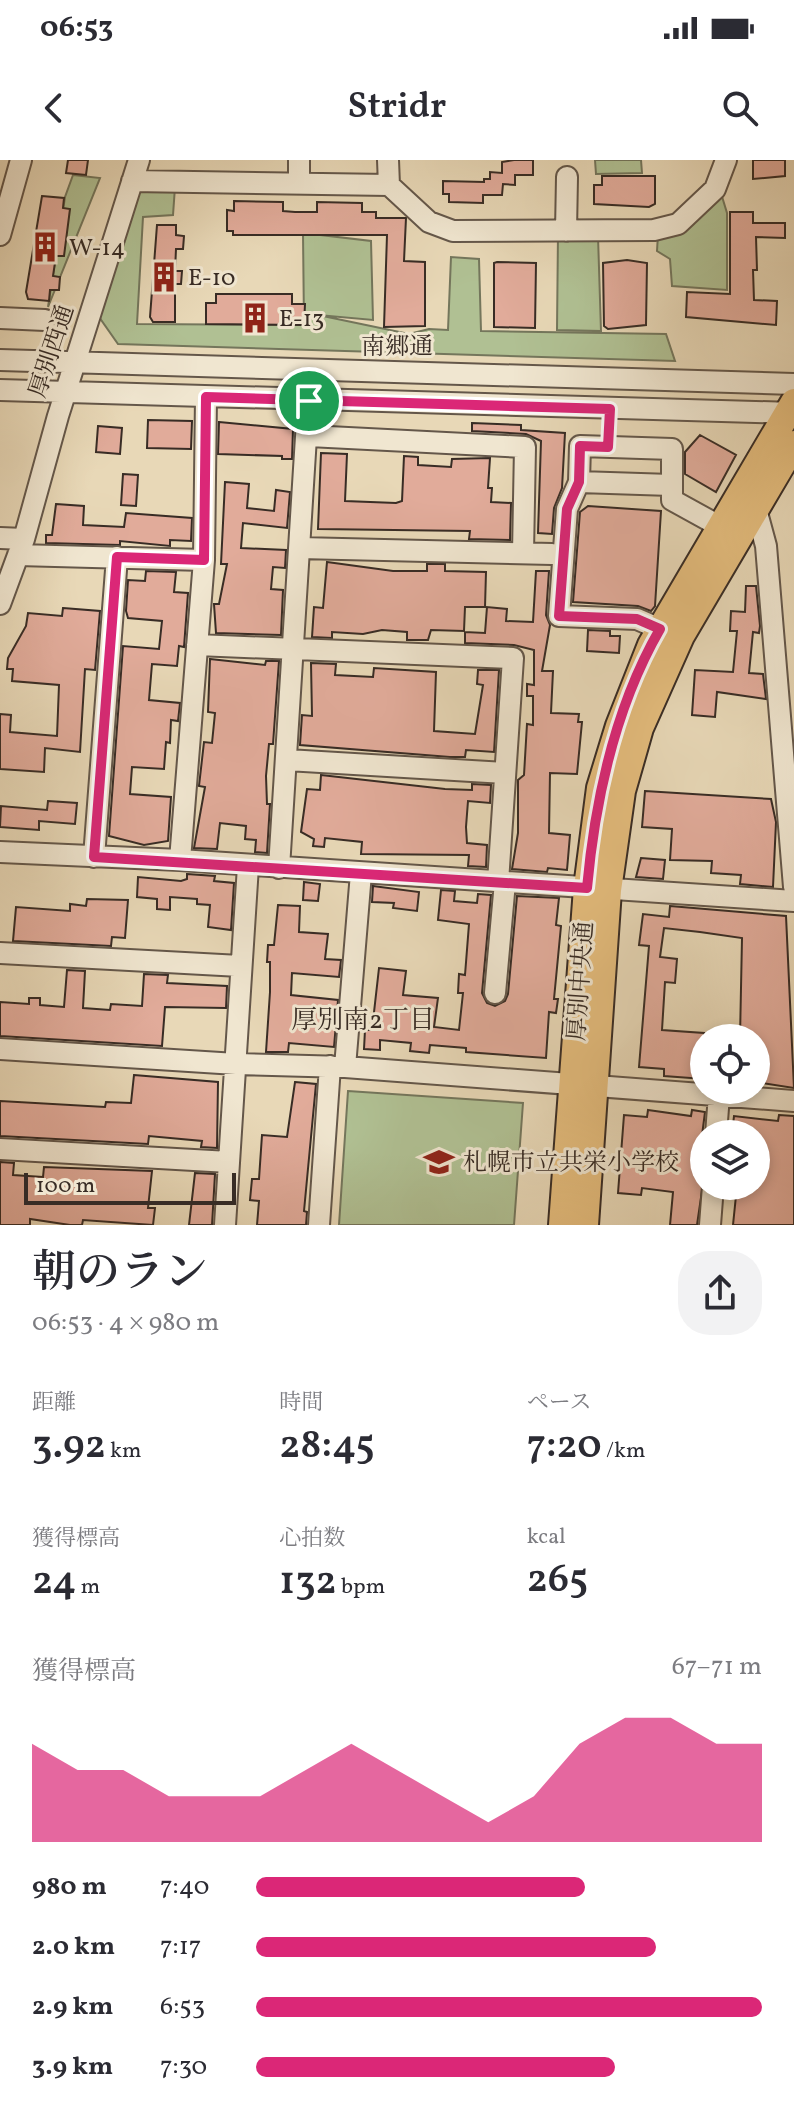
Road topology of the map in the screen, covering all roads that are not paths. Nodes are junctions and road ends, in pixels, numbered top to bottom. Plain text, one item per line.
1 (21, 160) edge
2 (139, 160) edge
3 (299, 160) edge
4 (388, 160) edge
5 (726, 160) edge
6 (567, 177) dead end
7 (132, 181) junction
8 (299, 183) junction
9 (389, 185) junction
10 (566, 231) junction
11 (0, 235) edge
12 (0, 318) edge
13 (45, 320) dead end
14 (0, 360) edge
15 (74, 364) junction
16 (309, 371) junction
17 (794, 384) edge
18 (0, 390) edge
19 (66, 391) junction
20 (206, 397) junction
21 (309, 401) junction
22 (610, 409) junction
23 (792, 409) edge
24 (309, 436) junction
25 (794, 444) edge
26 (608, 447) junction
27 (579, 482) junction
28 (671, 485) junction
29 (756, 509) junction
30 (721, 527) junction
31 (0, 538) edge
32 (21, 547) junction
33 (300, 548) junction
34 (523, 553) junction
35 (552, 554) dead end
36 (117, 557) junction
37 (204, 560) junction
38 (0, 604) edge
39 (660, 629) junction
40 (197, 645) junction
41 (292, 651) junction
42 (287, 760) junction
43 (505, 773) junction
44 (0, 852) edge
45 (94, 857) junction
46 (180, 860) junction
47 (248, 866) junction
48 (279, 868) junction
49 (361, 873) junction
50 (502, 882) junction
51 (794, 887) edge
52 (597, 889) junction
53 (794, 901) edge
54 (0, 953) edge
55 (240, 966) junction
56 (495, 993) dead end
57 (0, 1049) edge
58 (236, 1064) junction
59 (338, 1066) junction
60 (584, 1084) junction
61 (690, 1093) edge
62 (770, 1099) edge
63 (794, 1101) edge
64 (0, 1149) edge
65 (229, 1162) junction
66 (712, 1200) edge
67 (225, 1225) edge
68 (319, 1225) edge
69 (562, 1225) edge
70 (585, 1225) edge
71 (710, 1225) edge

1 - 11 street
2 - 7 street, 厚別西通
3 - 8 street
4 - 9 street
5 - 10 street
6 - 10 street
7 - 8 street
7 - 15 street, 厚別西通
8 - 9 street
9 - 10 street
12 - 13 street
14 - 15 street, 南郷通
15 - 16 street, 南郷通
15 - 19 street, 厚別西通
16 - 17 street, 南郷通
16 - 21 street
18 - 19 street
19 - 20 street
19 - 32 street, 厚別西通
20 - 21 street
20 - 37 street
21 - 22 street
21 - 24 street
22 - 23 street
22 - 26 street
23 - 30 main road, 厚別中央通
24 - 33 street
24 - 34 street
25 - 29 main road, 厚別中央通
26 - 27 street
26 - 28 street
27 - 28 street
27 - 39 street
28 - 30 street
29 - 51 street
29 - 52 main road, 厚別中央通
30 - 39 main road, 厚別中央通
31 - 32 street
32 - 36 street
32 - 38 street, 厚別西通
33 - 34 street
33 - 41 street
34 - 35 street
36 - 37 street
36 - 45 street
37 - 40 street
39 - 52 main road, 厚別中央通
40 - 41 street
40 - 46 street
41 - 42 street
41 - 43 street
42 - 43 street
42 - 48 street
43 - 50 street
44 - 45 street
45 - 46 street
46 - 47 street
47 - 48 street
47 - 55 street
48 - 49 street
49 - 50 street
49 - 59 street
50 - 52 street
50 - 56 street
52 - 53 street
52 - 60 main road, 厚別中央通
54 - 55 street
55 - 58 street
57 - 58 street
58 - 59 street
58 - 65 street
59 - 60 street
59 - 68 street
60 - 61 street
60 - 69 main road, 厚別中央通
60 - 70 main road, 厚別中央通
62 - 63 street
64 - 65 street
65 - 67 street
66 - 71 street

